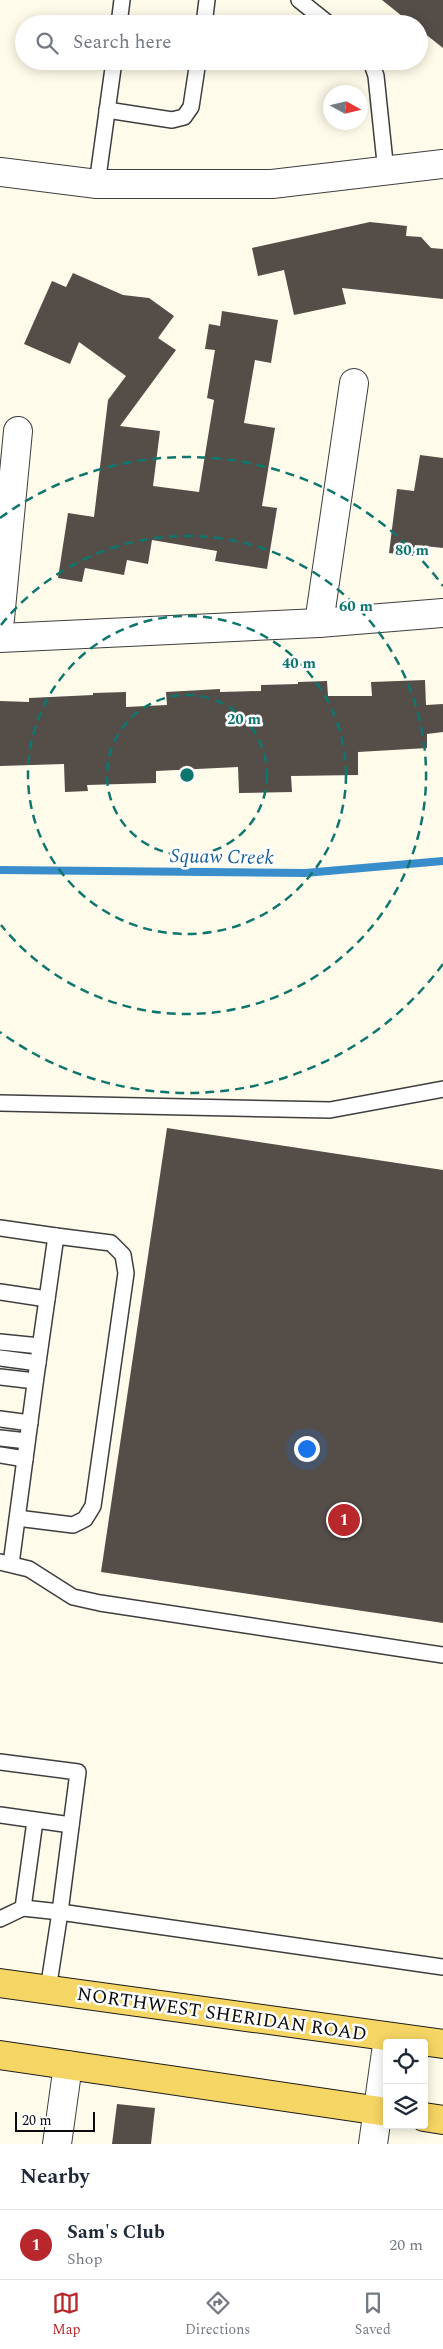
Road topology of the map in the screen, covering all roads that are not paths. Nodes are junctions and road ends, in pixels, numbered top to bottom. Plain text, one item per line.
1 (122, 0) edge
2 (207, 0) edge
3 (299, 0) edge
4 (120, 15) edge
5 (205, 15) edge
6 (318, 15) edge
7 (113, 70) edge
8 (197, 70) edge
9 (374, 70) edge
10 (107, 110) junction
11 (443, 164) edge
12 (0, 172) edge
13 (386, 172) junction
14 (97, 184) junction
15 (354, 383) dead end
16 (18, 431) dead end
17 (443, 613) edge
18 (0, 619) edge
19 (319, 623) junction
20 (0, 638) edge
21 (443, 1089) edge
22 (0, 1103) edge
23 (0, 1228) edge
24 (56, 1236) junction
25 (0, 1292) edge
26 (47, 1299) junction
27 (0, 1342) edge
28 (40, 1346) junction
29 (0, 1358) edge
30 (38, 1363) junction
31 (0, 1377) edge
32 (35, 1381) junction
33 (0, 1419) edge
34 (30, 1422) junction
35 (0, 1438) edge
36 (27, 1441) junction
37 (0, 1455) edge
38 (25, 1459) junction
39 (17, 1518) junction
40 (5, 1563) edge
41 (443, 1655) edge
42 (0, 1762) edge
43 (0, 1816) edge
44 (35, 1821) junction
45 (71, 1825) junction
46 (23, 1908) junction
47 (60, 1912) junction
48 (0, 1919) edge
49 (443, 1967) edge
50 (0, 1983) edge
51 (48, 1990) junction
52 (383, 2040) edge
53 (428, 2043) edge
54 (443, 2044) edge
55 (0, 2055) edge
56 (68, 2065) junction
57 (384, 2084) edge
58 (382, 2111) edge
59 (428, 2118) edge
60 (443, 2120) edge
61 (57, 2144) edge
62 (374, 2144) edge

1 - 4 lane
2 - 5 lane
3 - 6 lane
7 - 10 lane
8 - 10 lane
9 - 13 lane
10 - 14 lane
11 - 13 street
12 - 14 street
13 - 14 street
15 - 19 street
16 - 18 street
17 - 19 street
19 - 20 street
21 - 22 lane
23 - 24 lane
24 - 26 lane
24 - 39 lane
25 - 26 lane
26 - 28 lane
27 - 28 lane
28 - 30 lane
29 - 30 lane
30 - 32 lane
31 - 32 lane
32 - 34 lane
33 - 34 lane
34 - 36 lane
35 - 36 lane
36 - 38 lane
37 - 38 lane
38 - 39 lane
39 - 40 lane
40 - 41 lane
42 - 45 lane
43 - 44 lane
44 - 45 lane
44 - 46 lane
45 - 47 lane
46 - 47 lane
46 - 48 lane
47 - 49 lane
47 - 51 lane
50 - 51 main road, NORTHWEST SHERIDAN ROAD
51 - 52 main road, NORTHWEST SHERIDAN ROAD
53 - 54 main road, NORTHWEST SHERIDAN ROAD
55 - 56 main road
56 - 58 main road
56 - 61 street
57 - 58 street
58 - 62 street
59 - 60 main road

